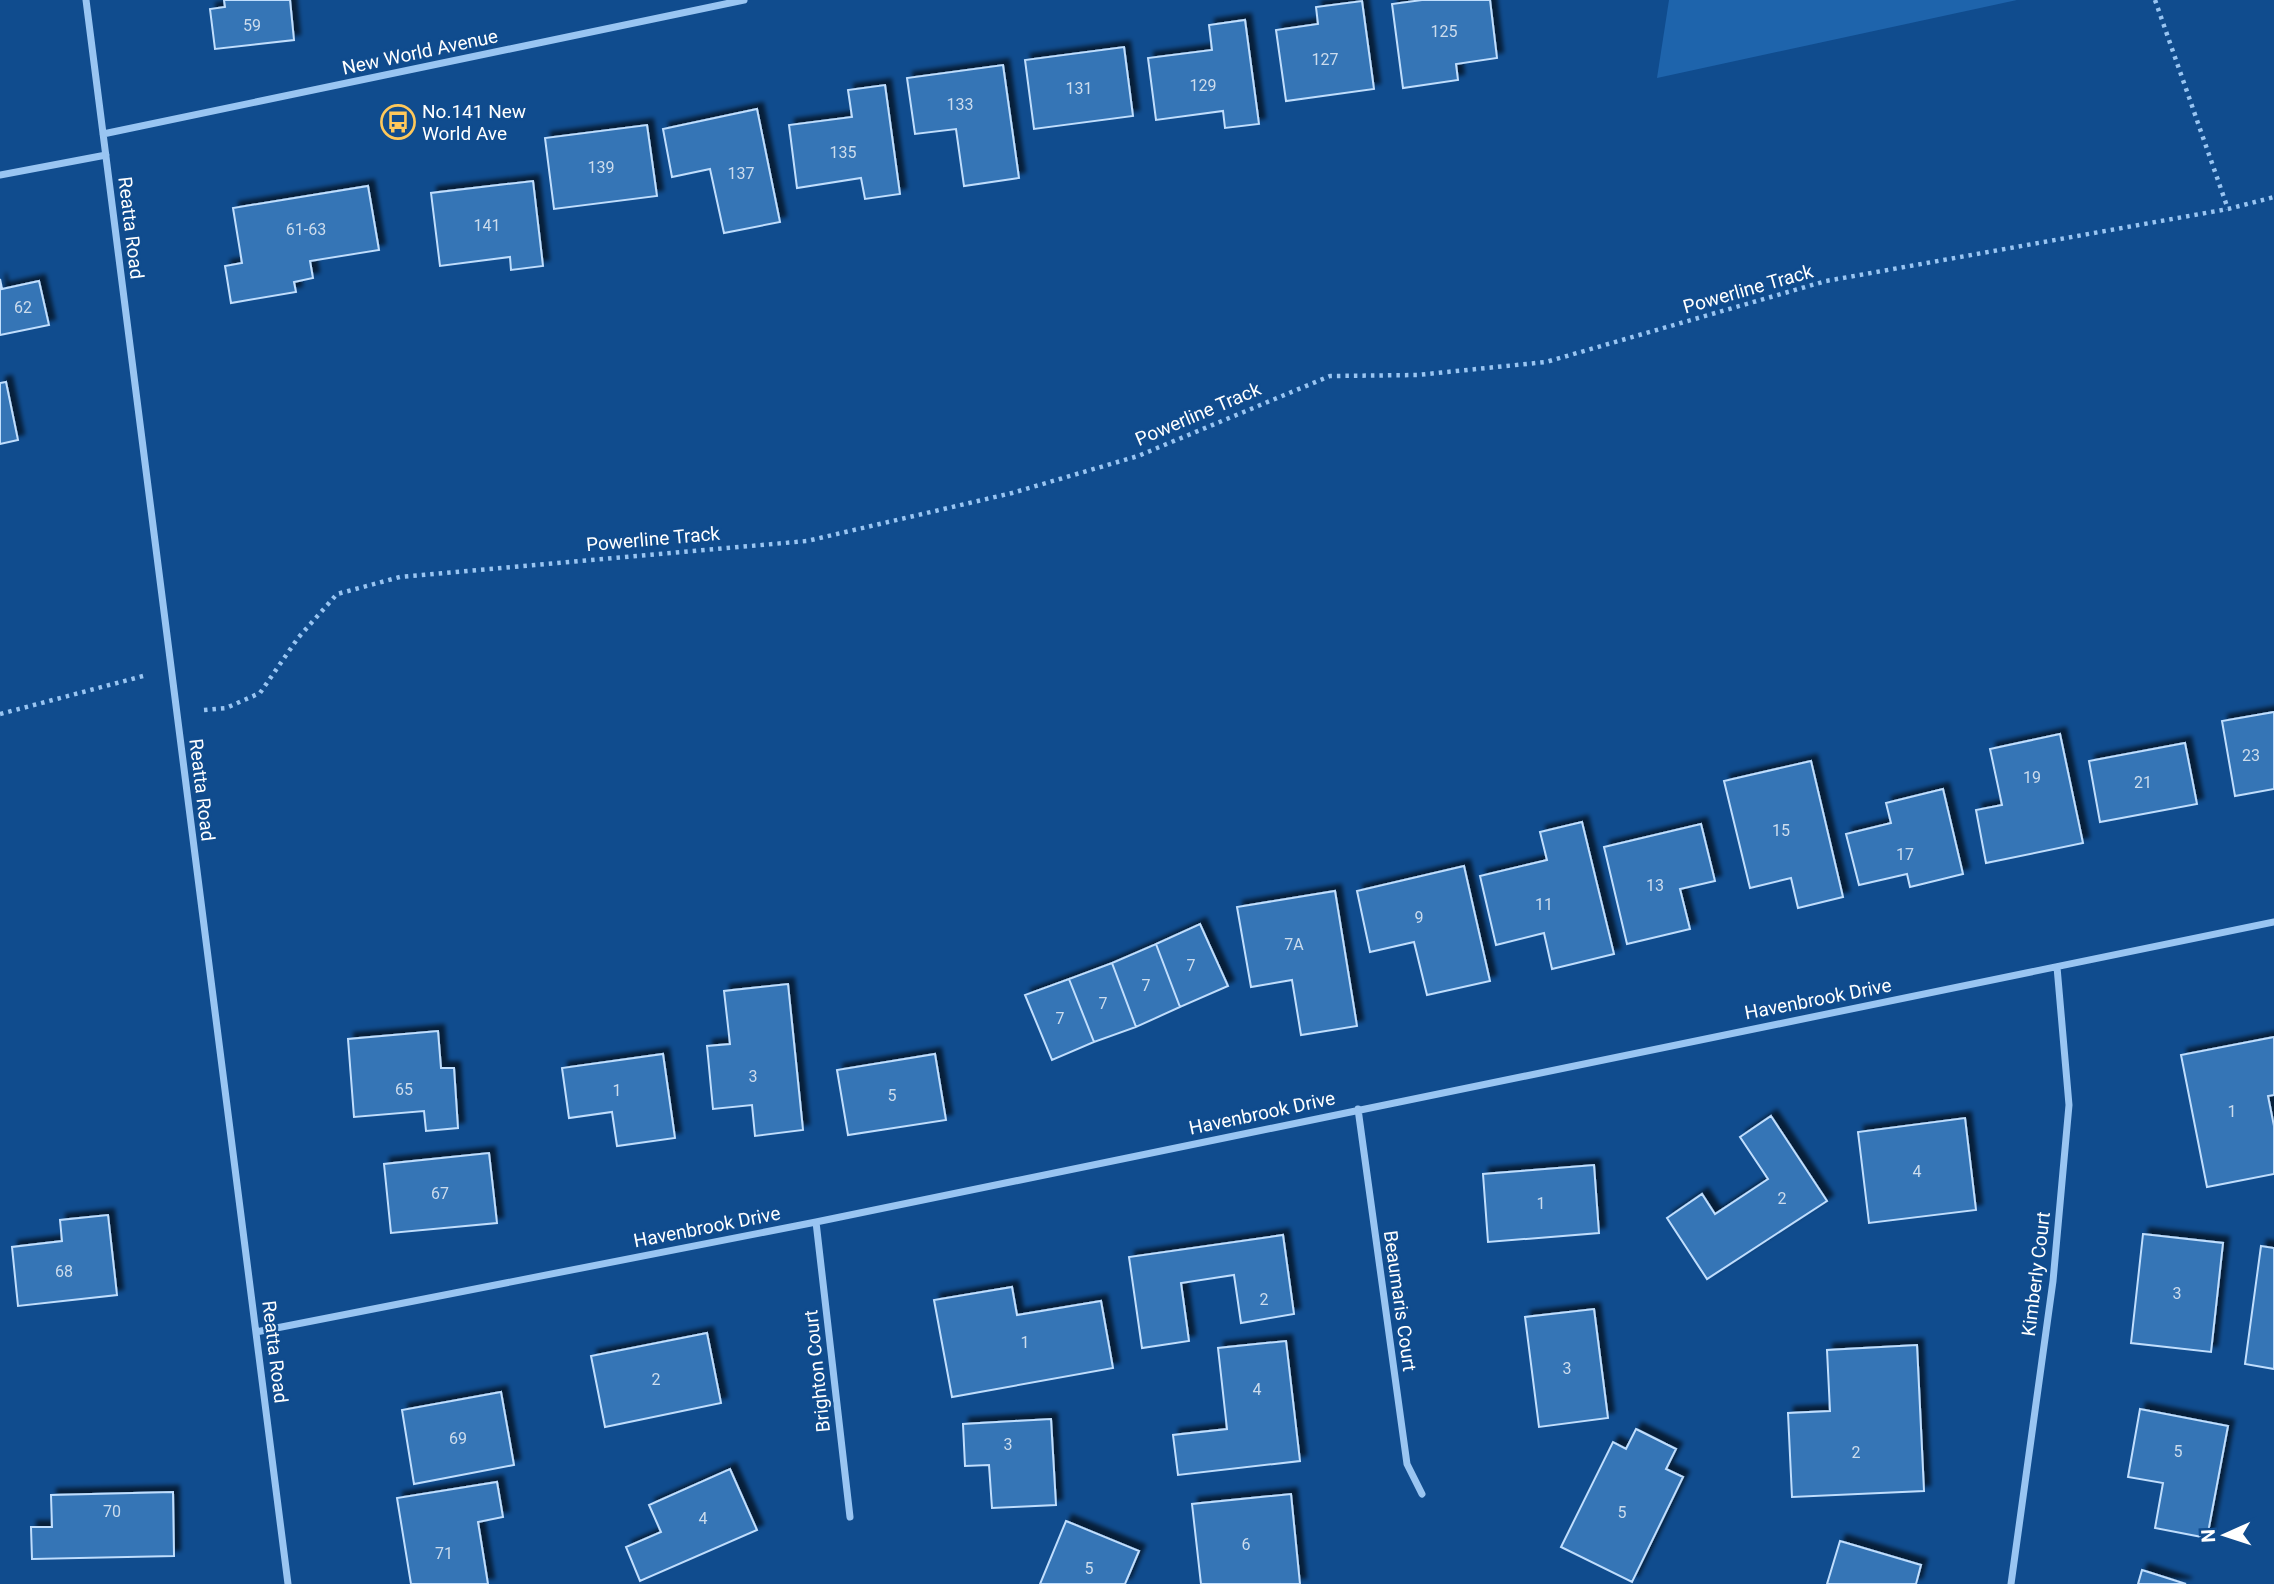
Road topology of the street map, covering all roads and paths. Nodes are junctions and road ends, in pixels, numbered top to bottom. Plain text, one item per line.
1 (86, 0) edge
2 (744, 0) edge
3 (2155, 0) edge
4 (103, 134) junction
5 (106, 155) junction
6 (0, 176) edge
7 (2274, 197) edge
8 (2228, 209) junction
9 (171, 668) junction
10 (177, 712) junction
11 (0, 714) edge
12 (2274, 922) edge
13 (2057, 967) junction
14 (1358, 1108) junction
15 (816, 1222) junction
16 (256, 1332) junction
17 (1422, 1494) dead end
18 (850, 1517) dead end
19 (288, 1584) edge
20 (2011, 1584) edge

1 - 4 street, Reatta Road
2 - 4 street, New World Avenue
3 - 8 path
4 - 5 street, Reatta Road
5 - 6 street
5 - 9 street, Reatta Road
7 - 8 path, Powerline Track
8 - 10 path, Powerline Track
9 - 10 street, Reatta Road
9 - 11 path
10 - 16 street, Reatta Road
12 - 13 street, Havenbrook Drive
13 - 14 street, Havenbrook Drive
13 - 20 street, Kimberly Court
14 - 15 street, Havenbrook Drive
14 - 17 street, Beaumaris Court
15 - 16 street, Havenbrook Drive
15 - 18 street, Brighton Court
16 - 19 street, Reatta Road

